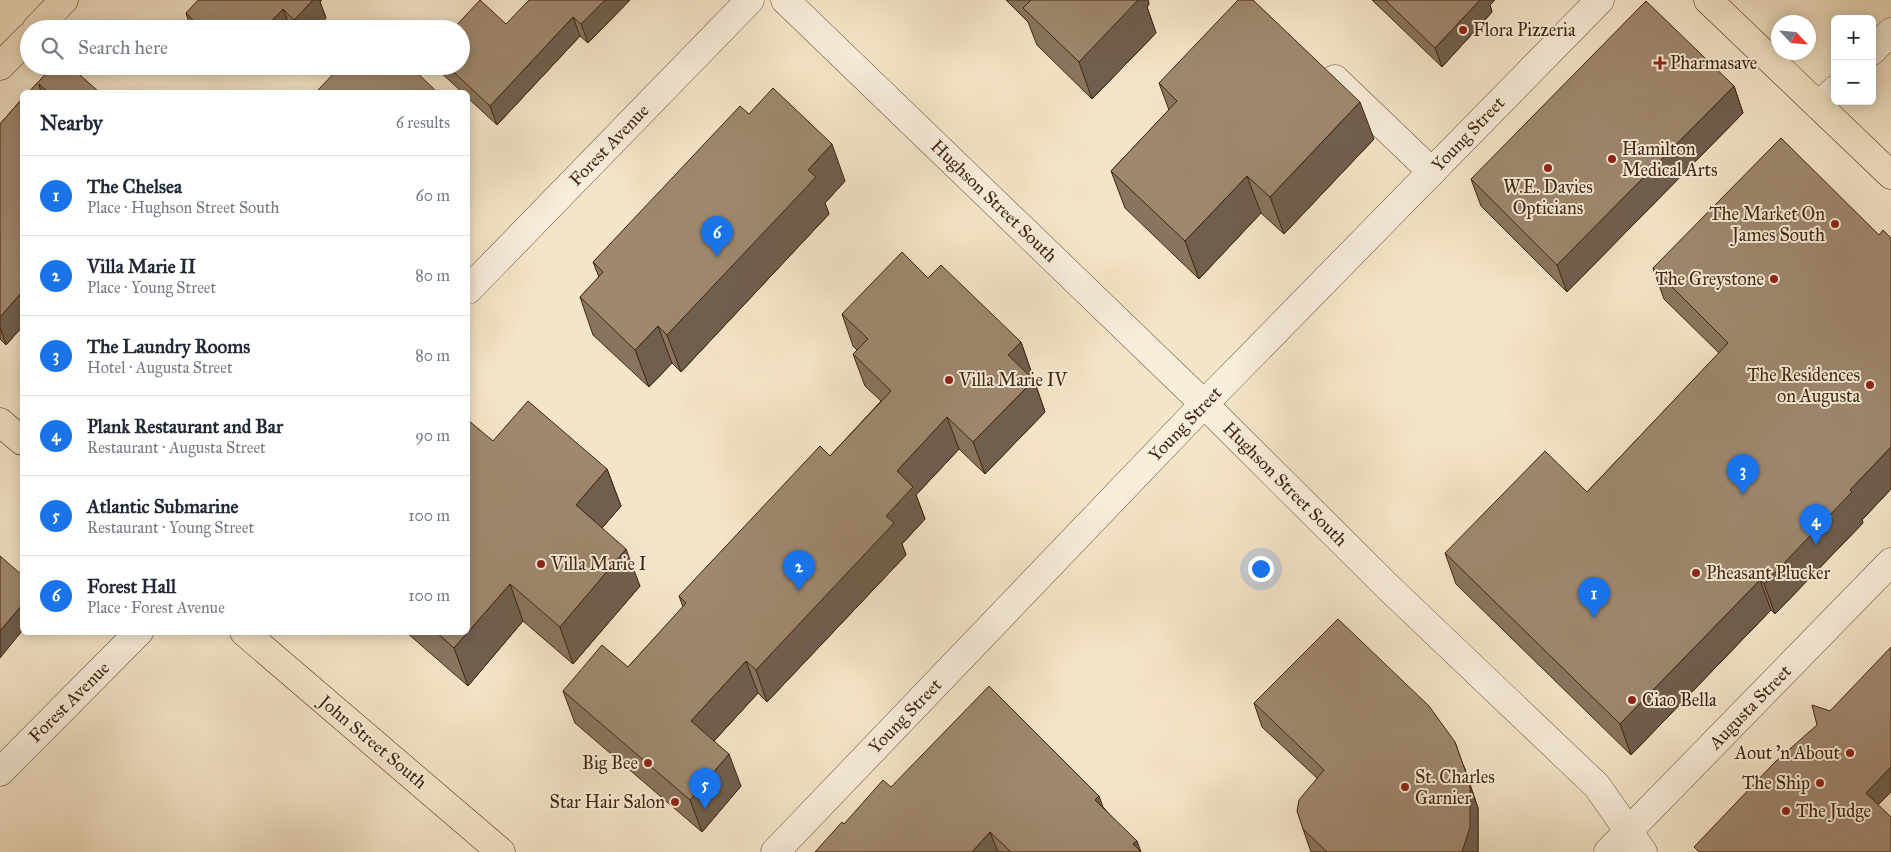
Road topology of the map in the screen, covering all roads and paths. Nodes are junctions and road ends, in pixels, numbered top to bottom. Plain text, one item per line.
1 (64, 0) edge
2 (750, 0) edge
3 (785, 0) edge
4 (1600, 0) edge
5 (1708, 0) edge
6 (45, 20) edge
7 (1891, 32) edge
8 (20, 46) edge
9 (1876, 47) edge
10 (1317, 62) edge
11 (0, 66) edge
12 (1827, 98) edge
13 (1432, 172) junction
14 (1891, 175) edge
15 (470, 288) edge
16 (1204, 404) junction
17 (0, 422) edge
18 (20, 439) edge
19 (1891, 562) edge
20 (136, 635) edge
21 (248, 635) edge
22 (0, 772) edge
23 (1636, 842) edge
24 (501, 852) edge
25 (775, 852) edge
26 (1608, 852) edge

1 - 6 main road
2 - 15 street, Forest Avenue
3 - 16 street, Hughson Street South
4 - 13 street, Young Street
5 - 12 main road
7 - 9 street
8 - 11 main road
10 - 13 street
12 - 14 main road
13 - 16 street, Young Street
16 - 23 street, Hughson Street South
16 - 25 street, Young Street
17 - 18 main road
19 - 23 street, Augusta Street
20 - 22 street, Forest Avenue
21 - 24 main road, John Street South
23 - 26 street, Augusta Street

